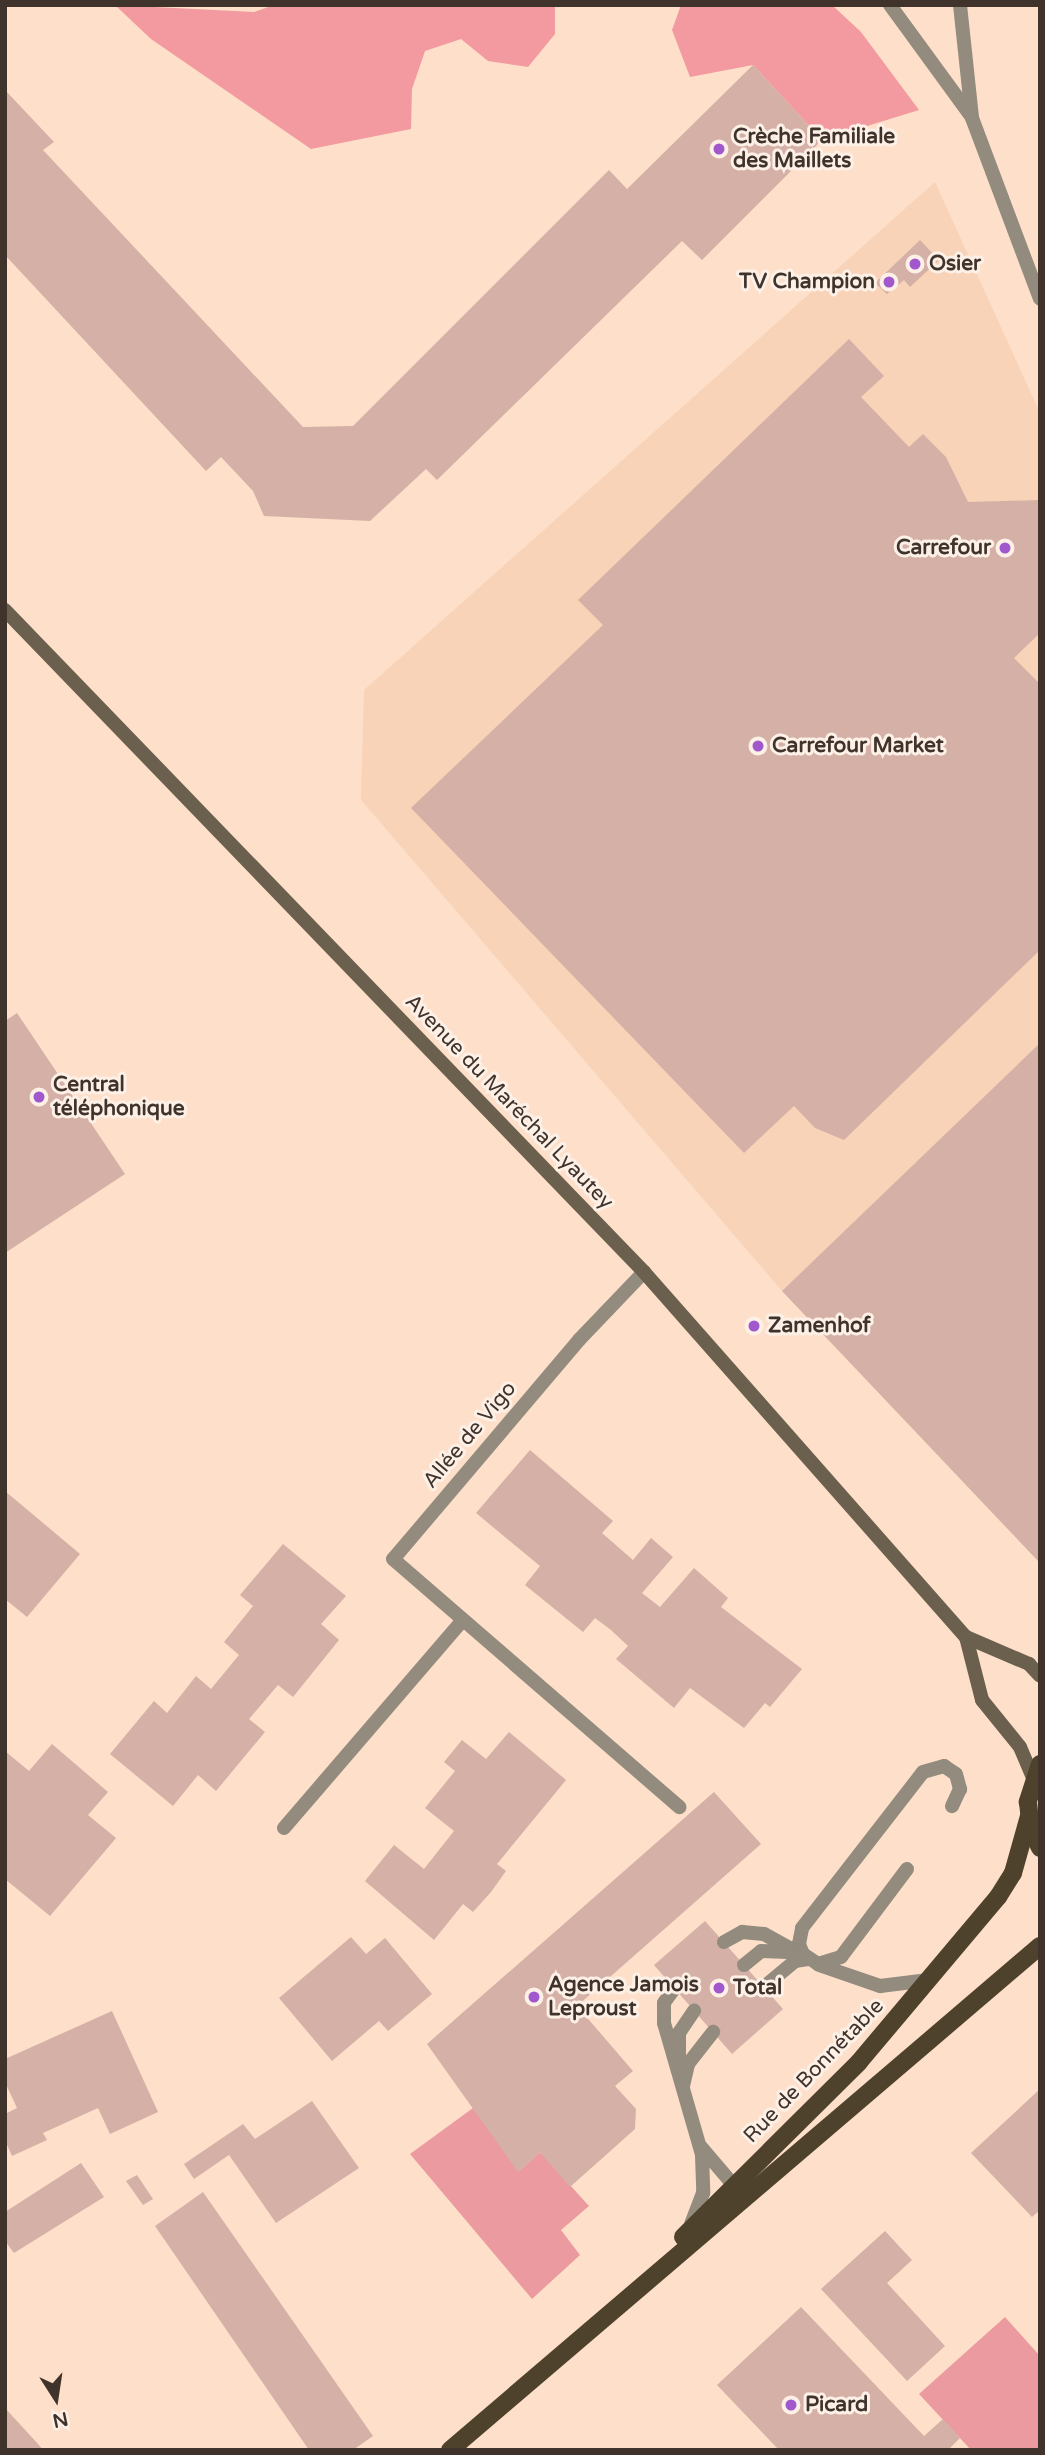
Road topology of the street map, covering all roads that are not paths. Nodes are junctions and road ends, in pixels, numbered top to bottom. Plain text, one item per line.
1 (890, 5) edge
2 (960, 5) edge
3 (972, 118) junction
4 (1040, 299) edge
5 (5, 610) edge
6 (643, 1272) junction
7 (463, 1620) junction
8 (966, 1637) junction
9 (1040, 1676) edge
10 (1037, 1771) edge
11 (952, 1806) dead end
12 (679, 1807) dead end
13 (1029, 1816) junction
14 (284, 1828) dead end
15 (1040, 1848) edge
16 (907, 1869) dead end
17 (724, 1942) dead end
18 (1040, 1946) edge
19 (811, 1961) junction
20 (744, 1965) dead end
21 (929, 1980) junction
22 (764, 1987) dead end
23 (674, 1989) dead end
24 (694, 2011) dead end
25 (713, 2032) dead end
26 (682, 2091) junction
27 (700, 2146) junction
28 (769, 2178) junction
29 (736, 2184) junction
30 (678, 2242) junction
31 (591, 2329) junction
32 (450, 2450) edge

1 - 3 street
2 - 3 street
3 - 4 street
5 - 6 street, Avenue du Maréchal Lyautey
6 - 7 street, Allée de Vigo
6 - 8 street, Avenue du Maréchal Lyautey
7 - 12 street, Allée de Vigo
7 - 14 street
8 - 9 street, Avenue du Maréchal Lyautey
8 - 10 street, Avenue du Maréchal Lyautey
10 - 13 main road
11 - 19 street
13 - 15 main road
13 - 21 main road, Rue de Bonnétable
16 - 19 street
17 - 19 street
18 - 28 main road, Rue de Bonnétable
19 - 20 street
19 - 21 street
19 - 22 street
21 - 29 main road, Rue de Bonnétable
23 - 26 street
24 - 26 street
25 - 26 street
26 - 27 street
27 - 29 street
27 - 30 street
28 - 29 street
28 - 31 main road, Rue de Bonnétable
29 - 30 main road, Rue de Bonnétable
30 - 31 main road, Rue de Bonnétable
31 - 32 main road, Rue de Bonnétable

